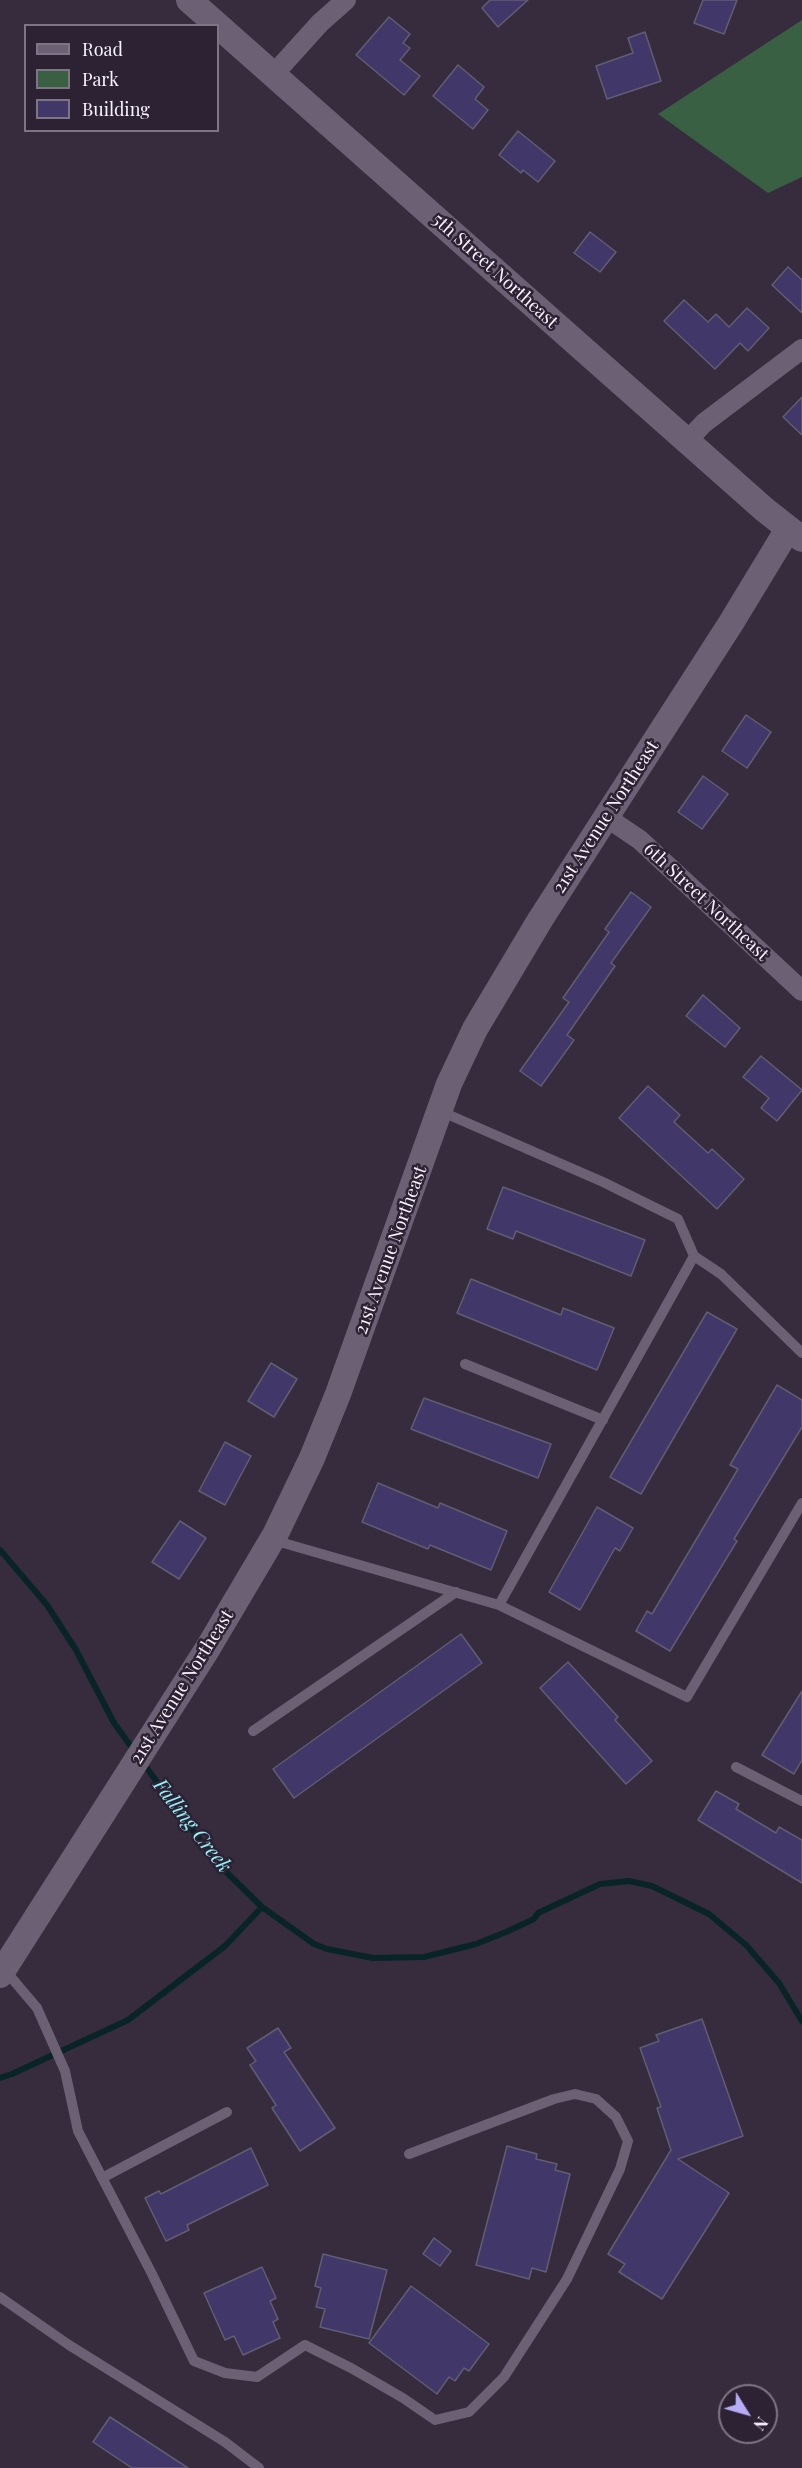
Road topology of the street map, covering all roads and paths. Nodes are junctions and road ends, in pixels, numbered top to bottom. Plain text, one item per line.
1 (189, 0) edge
2 (346, 0) edge
3 (216, 24) edge
4 (219, 27) edge
5 (273, 75) junction
6 (802, 349) edge
7 (687, 441) junction
8 (795, 534) edge
9 (606, 817) junction
10 (802, 991) edge
11 (440, 1111) junction
12 (694, 1256) junction
13 (802, 1353) edge
14 (465, 1364) dead end
15 (603, 1420) junction
16 (802, 1503) edge
17 (272, 1540) junction
18 (456, 1592) junction
19 (499, 1605) junction
20 (253, 1731) dead end
21 (736, 1767) dead end
22 (802, 1801) edge
23 (2, 1972) edge
24 (227, 2112) dead end
25 (409, 2154) dead end
26 (102, 2178) junction
27 (0, 2296) edge
28 (259, 2468) edge

1 - 3 street, 5th Street Northeast
2 - 5 street
4 - 5 street, 5th Street Northeast
5 - 7 street, 5th Street Northeast
6 - 7 street
7 - 8 street, 5th Street Northeast
8 - 9 street, 21st Avenue Northeast
9 - 10 street, 6th Street Northeast
9 - 11 street, 21st Avenue Northeast
11 - 12 lane
11 - 17 street, 21st Avenue Northeast
12 - 13 lane
12 - 15 lane
14 - 15 lane
15 - 19 lane
16 - 19 lane
17 - 18 lane
17 - 23 street, 21st Avenue Northeast
18 - 19 lane
18 - 20 lane
21 - 22 lane
23 - 26 lane
24 - 26 lane
25 - 26 lane
27 - 28 lane

